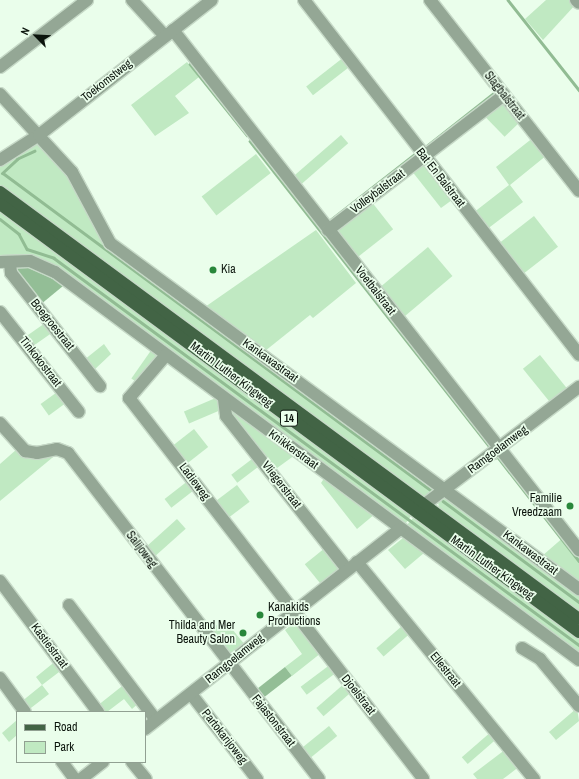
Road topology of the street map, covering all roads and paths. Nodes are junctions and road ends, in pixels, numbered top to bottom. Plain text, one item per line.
1 (87, 0) edge
2 (132, 0) edge
3 (212, 0) edge
4 (304, 0) edge
5 (430, 0) edge
6 (576, 0) edge
7 (579, 3) edge
8 (169, 33) junction
9 (0, 67) edge
10 (0, 94) edge
11 (504, 96) junction
12 (39, 135) junction
13 (424, 158) junction
14 (0, 160) edge
15 (579, 191) edge
16 (0, 192) edge
17 (0, 204) edge
18 (328, 230) junction
19 (5, 262) edge
20 (0, 312) edge
21 (166, 355) junction
22 (579, 355) edge
23 (100, 386) dead end
24 (579, 387) edge
25 (224, 399) junction
26 (79, 412) dead end
27 (0, 422) edge
28 (499, 449) junction
29 (445, 490) junction
30 (421, 509) junction
31 (400, 529) junction
32 (579, 550) edge
33 (352, 565) junction
34 (0, 581) edge
35 (579, 589) edge
36 (70, 605) dead end
37 (294, 612) junction
38 (579, 619) edge
39 (579, 632) edge
40 (522, 648) dead end
41 (579, 660) edge
42 (228, 664) junction
43 (0, 678) edge
44 (191, 694) junction
45 (579, 706) edge
46 (24, 711) edge
47 (97, 711) edge
48 (156, 720) junction
49 (146, 728) edge
50 (63, 763) edge
51 (102, 763) edge
52 (133, 763) edge
53 (75, 779) edge
54 (82, 779) edge
55 (146, 779) edge
56 (257, 779) edge
57 (319, 779) edge
58 (423, 779) edge
59 (534, 779) edge

1 - 9 street
2 - 8 street, Voetbalstraat
3 - 8 street, Toekomstweg
4 - 13 street, Bat En Balstraat
5 - 11 street, Slagbalstraat
6 - 7 street
8 - 12 street, Toekomstweg
8 - 18 street, Voetbalstraat
10 - 12 street, Kankawastraat
11 - 13 street, Volleybalstraat
11 - 15 street, Slagbalstraat
12 - 14 street, Toekomstweg
12 - 29 street, Kankawastraat
13 - 18 street, Volleybalstraat
13 - 22 street, Bat En Balstraat
16 - 30 main road, Martin Luther Kingweg / 14
17 - 30 main road, Martin Luther Kingweg / 14
18 - 28 street, Voetbalstraat
19 - 21 street, Knikkerstraat
19 - 23 street, Boegroestraat
20 - 26 street, Tinkokostraat
21 - 25 street, Knikkerstraat
21 - 37 street, Ladieweg
24 - 28 street, Ramgoelamweg
25 - 31 street, Knikkerstraat
25 - 33 street, Vliegerstraat
27 - 42 street, Salijoweg
28 - 29 street, Ramgoelamweg
28 - 32 street, Voetbalstraat
29 - 30 street, Ramgoelamweg
29 - 35 street, Kankawastraat
30 - 38 main road, Martin Luther Kingweg / 14
30 - 39 main road, Martin Luther Kingweg / 14
31 - 33 street, Ramgoelamweg
31 - 41 street, Knikkerstraat
33 - 37 street, Ramgoelamweg
33 - 59 street, Ellestraat
34 - 47 street, Kastiestraat
36 - 48 street
37 - 42 street, Ramgoelamweg
37 - 58 street, Djoelstraat
40 - 45 street
42 - 44 street, Ramgoelamweg
42 - 57 street, Fajastonstraat
43 - 46 street
44 - 48 street, Ramgoelamweg
44 - 56 street, Partokarijoweg
48 - 49 street, Ramgoelamweg
50 - 53 street
51 - 54 street
52 - 55 street

